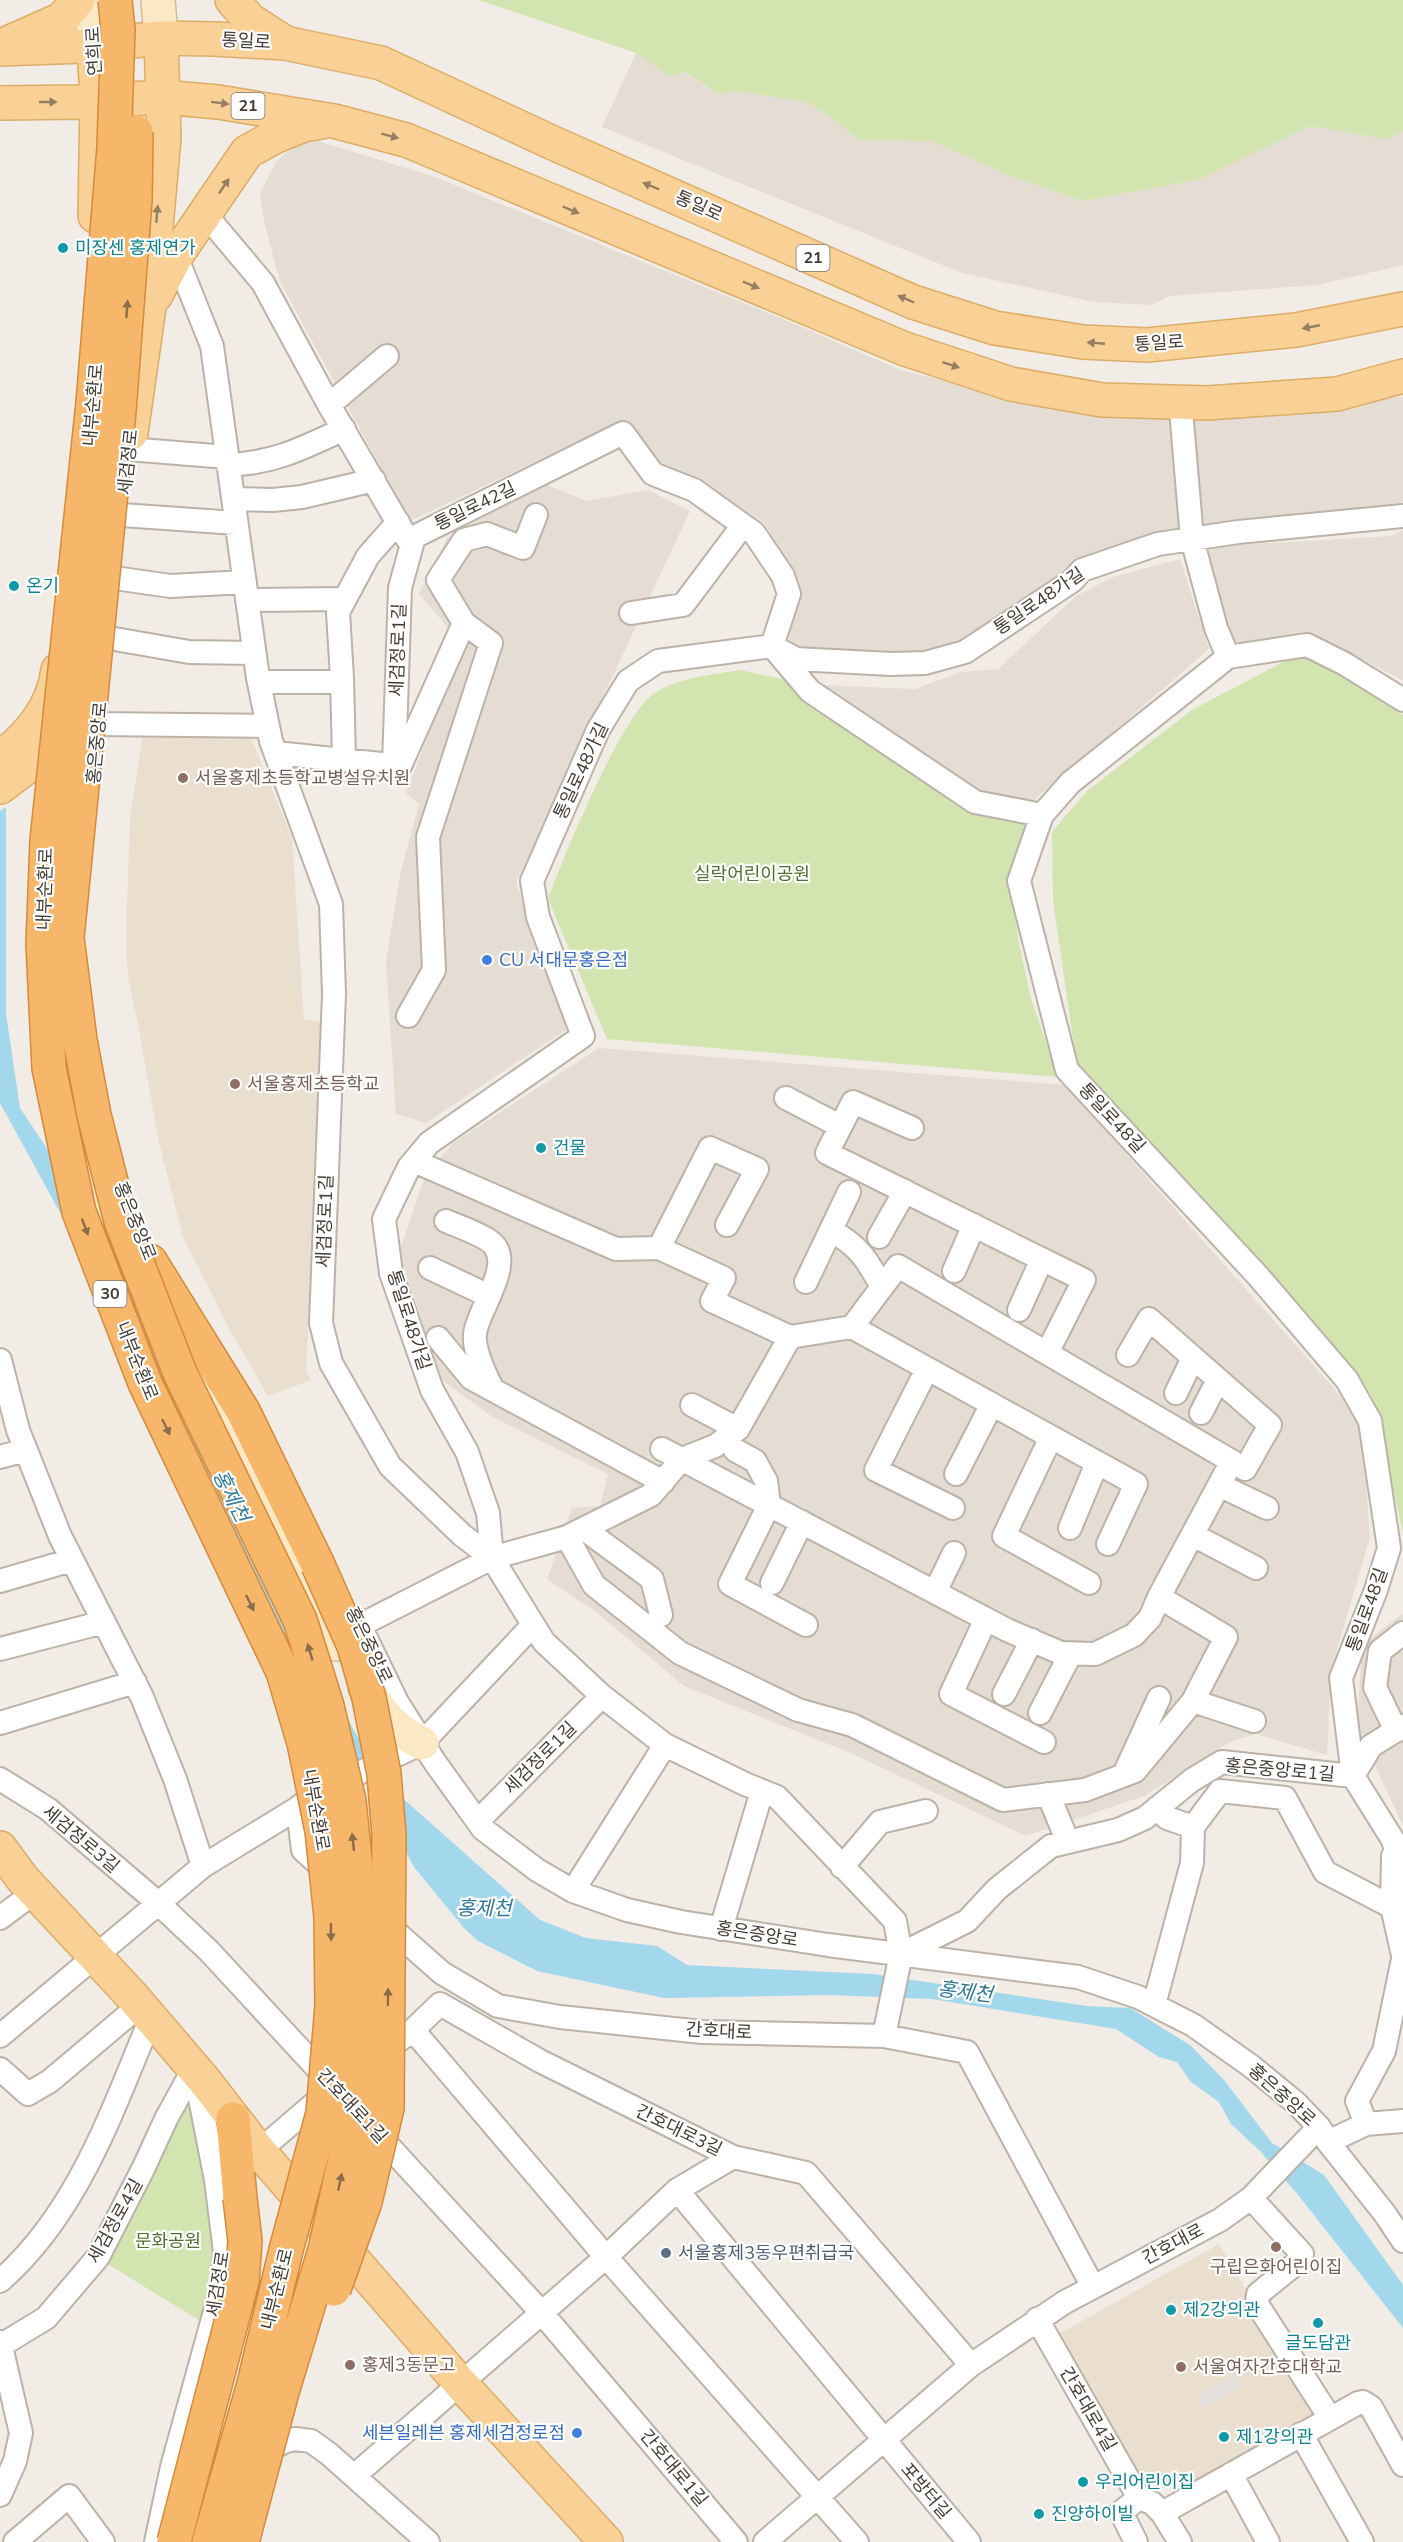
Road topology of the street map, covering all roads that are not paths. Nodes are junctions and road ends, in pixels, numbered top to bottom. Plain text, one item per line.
1 (78, 0) edge
2 (91, 0) edge
3 (115, 0) edge
4 (137, 0) edge
5 (158, 0) edge
6 (232, 0) edge
7 (161, 38) junction
8 (285, 43) junction
9 (94, 44) junction
10 (0, 47) edge
11 (162, 97) junction
12 (97, 101) junction
13 (0, 103) edge
14 (334, 121) junction
15 (205, 214) junction
16 (176, 256) junction
17 (149, 307) junction
18 (1403, 309) edge
19 (387, 356) dead end
20 (1403, 376) edge
21 (329, 405) junction
22 (1181, 410) dead end
23 (344, 429) junction
24 (128, 448) junction
25 (228, 461) junction
26 (374, 480) junction
27 (233, 500) junction
28 (122, 515) junction
29 (536, 515) dead end
30 (1403, 516) edge
31 (236, 524) junction
32 (742, 525) junction
33 (406, 530) junction
34 (1192, 539) junction
35 (115, 578) junction
36 (246, 591) junction
37 (344, 599) junction
38 (631, 613) dead end
39 (464, 623) junction
40 (772, 646) junction
41 (106, 653) junction
42 (254, 653) junction
43 (1228, 657) junction
44 (259, 682) junction
45 (342, 682) junction
46 (1403, 700) edge
47 (97, 724) junction
48 (268, 726) junction
49 (60, 734) junction
50 (29, 750) junction
51 (276, 753) junction
52 (0, 759) edge
53 (344, 760) junction
54 (397, 765) junction
55 (0, 787) edge
56 (1042, 815) junction
57 (408, 1016) dead end
58 (786, 1098) dead end
59 (840, 1126) junction
60 (912, 1128) dead end
61 (414, 1161) junction
62 (905, 1191) junction
63 (849, 1192) dead end
64 (446, 1221) dead end
65 (974, 1225) junction
66 (727, 1226) dead end
67 (832, 1231) junction
68 (879, 1237) dead end
69 (660, 1248) junction
70 (1042, 1259) junction
71 (150, 1261) junction
72 (430, 1268) dead end
73 (954, 1271) dead end
74 (806, 1282) dead end
75 (882, 1287) junction
76 (489, 1296) junction
77 (1019, 1310) dead end
78 (852, 1327) junction
79 (790, 1337) junction
80 (438, 1338) dead end
81 (1047, 1353) junction
82 (1128, 1355) dead end
83 (1193, 1358) junction
84 (0, 1360) edge
85 (927, 1369) junction
86 (1218, 1380) junction
87 (493, 1390) junction
88 (4, 1393) edge
89 (1176, 1393) dead end
90 (992, 1404) junction
91 (692, 1405) dead end
92 (1201, 1413) dead end
93 (1051, 1437) junction
94 (737, 1440) junction
95 (662, 1449) dead end
96 (26, 1450) junction
97 (0, 1457) edge
98 (682, 1460) junction
99 (1232, 1461) junction
100 (1097, 1463) junction
101 (956, 1474) dead end
102 (663, 1482) junction
103 (1219, 1485) junction
104 (769, 1505) junction
105 (953, 1508) dead end
106 (1267, 1508) dead end
107 (802, 1522) junction
108 (1070, 1528) dead end
109 (576, 1533) junction
110 (1193, 1534) junction
111 (1108, 1544) dead end
112 (954, 1553) dead end
113 (492, 1558) junction
114 (72, 1560) junction
115 (1256, 1568) dead end
116 (0, 1581) edge
117 (772, 1583) dead end
118 (1089, 1583) dead end
119 (935, 1592) junction
120 (1160, 1597) junction
121 (661, 1615) dead end
122 (986, 1619) junction
123 (104, 1622) junction
124 (533, 1625) junction
125 (806, 1625) dead end
126 (346, 1632) junction
127 (1403, 1633) edge
128 (1032, 1640) junction
129 (0, 1649) edge
130 (1071, 1653) junction
131 (135, 1683) junction
132 (1004, 1694) dead end
133 (602, 1696) junction
134 (1159, 1698) dead end
135 (1192, 1701) junction
136 (1040, 1713) dead end
137 (1254, 1721) dead end
138 (0, 1723) edge
139 (1399, 1728) edge
140 (1044, 1742) dead end
141 (665, 1745) junction
142 (408, 1749) junction
143 (1123, 1775) junction
144 (1353, 1776) junction
145 (0, 1779) edge
146 (762, 1791) junction
147 (1048, 1794) junction
148 (298, 1808) junction
149 (1157, 1808) junction
150 (926, 1810) dead end
151 (478, 1821) junction
152 (1193, 1827) junction
153 (1393, 1840) junction
154 (1068, 1842) junction
155 (0, 1848) edge
156 (204, 1866) junction
157 (842, 1867) junction
158 (1403, 1876) edge
159 (573, 1891) junction
160 (35, 1892) junction
161 (158, 1903) junction
162 (1392, 1907) junction
163 (0, 1918) edge
164 (721, 1929) junction
165 (901, 1954) junction
166 (95, 1956) junction
167 (1403, 1957) edge
168 (1154, 2005) junction
169 (146, 2012) junction
170 (413, 2030) junction
171 (0, 2036) edge
172 (884, 2036) junction
173 (194, 2068) junction
174 (0, 2069) edge
175 (335, 2087) junction
176 (233, 2119) junction
177 (1403, 2121) edge
178 (1366, 2124) junction
179 (1320, 2134) junction
180 (259, 2151) junction
181 (733, 2157) junction
182 (677, 2190) junction
183 (1252, 2196) junction
184 (1394, 2209) edge
185 (1403, 2241) edge
186 (606, 2257) junction
187 (0, 2282) edge
188 (1093, 2287) junction
189 (541, 2312) junction
190 (1037, 2319) junction
191 (0, 2344) edge
192 (971, 2365) junction
193 (460, 2383) junction
194 (282, 2392) junction
195 (8, 2416) edge
196 (1330, 2418) junction
197 (1301, 2434) junction
198 (884, 2441) junction
199 (174, 2462) junction
200 (1403, 2465) edge
201 (1231, 2474) junction
202 (354, 2476) junction
203 (0, 2495) edge
204 (818, 2497) junction
205 (1140, 2498) junction
206 (1162, 2513) junction
207 (15, 2542) edge
208 (103, 2542) edge
209 (156, 2542) edge
210 (174, 2542) edge
211 (209, 2542) edge
212 (242, 2542) edge
213 (428, 2542) edge
214 (606, 2542) edge
215 (736, 2542) edge
216 (765, 2542) edge
217 (857, 2542) edge
218 (969, 2542) edge
219 (1136, 2542) edge
220 (1180, 2542) edge
221 (1268, 2542) edge
222 (1362, 2542) edge

1 - 10 main road
2 - 9 street, 연희로
3 -> 211 highway, 내부순환로 / 30, bridge
194 -> 4 highway, 내부순환로 / 30, bridge
5 - 7 street
6 - 8 main road
7 - 8 main road, 통일로 / 21
7 - 9 main road, 통일로
7 - 11 main road
18 -> 8 main road, 통일로 / 21
9 - 10 main road, 통일로
9 - 12 main road, 연희로
11 - 12 main road, 21
11 -> 14 main road, 21
17 -> 11 main road, 세검정로
13 -> 12 main road, 21
12 - 50 main road, 세검정로
15 -> 14 main road
14 -> 20 main road, 21
15 - 16 main road
15 - 21 street
16 - 17 main road
16 - 25 street, 세검정로1길
17 - 24 main road, 세검정로
19 - 21 street
21 - 23 street
22 - 34 street
23 - 25 street
23 - 26 street
24 - 25 street
24 - 28 main road, 세검정로
25 - 27 street, 세검정로1길
26 - 27 street
26 - 33 street
27 - 31 street, 세검정로1길
28 - 31 street
28 - 35 main road, 세검정로
29 - 39 street
30 - 34 street, 통일로48가길
31 - 36 street, 세검정로1길
32 - 33 street, 통일로42길
32 - 38 street
32 - 40 street, 통일로42길
33 - 37 street
33 - 54 street, 세검정로1길
34 - 40 street, 통일로48가길
34 - 43 street
35 - 36 street
35 - 41 main road, 세검정로
36 - 37 street
36 - 42 street, 세검정로1길
37 - 45 street
39 - 54 street
39 - 57 street
40 - 56 street
40 - 61 street, 통일로48가길
41 - 42 street
41 - 47 street, 홍은중앙로
41 - 49 main road, 세검정로
42 - 44 street, 세검정로1길
43 - 46 street, 통일로48길
43 - 56 street, 통일로48길
44 - 45 street
44 - 48 street, 세검정로1길
45 - 53 street
47 - 48 street
47 - 71 street, 홍은중앙로
48 - 51 street, 세검정로1길
49 - 50 main road, 세검정로
49 - 126 street, 홍은중앙로
50 - 52 main road, 세검정로
50 - 55 main road, 세검정로
51 - 53 street
51 - 113 street, 세검정로1길
53 - 54 street
56 - 144 street, 통일로48길
58 - 59 street
59 - 60 street
59 - 62 street
61 - 69 street
61 - 113 street, 통일로48가길
62 - 65 street
62 - 68 street
63 - 67 street
64 - 76 street
65 - 70 street
65 - 73 street
66 - 69 street
67 - 74 street
67 - 75 street
69 - 79 street
70 - 77 street
70 - 81 street
71 - 126 street, 홍은중앙로
194 -> 71 highway, bridge
72 - 76 street
75 - 78 street
75 - 81 street
76 - 87 street
78 - 79 street
78 - 85 street
79 - 94 street
80 - 87 street
81 - 99 street
82 - 83 street
83 - 86 street
83 - 89 street
84 - 88 street
85 - 90 street
85 - 105 street
86 - 92 street
86 - 99 street
87 - 102 street
88 - 96 street
90 - 93 street
90 - 101 street
91 - 94 street
93 - 100 street
93 - 118 street
94 - 98 street
94 - 104 street
95 - 98 street
96 - 97 street
96 - 114 street
98 - 102 street
98 - 104 street
99 - 103 street
100 - 108 street
100 - 111 street
102 - 109 street
103 - 106 street
103 - 110 street
104 - 107 street
104 - 125 street
107 - 117 street
107 - 119 street
109 - 113 street
109 - 121 street
109 - 147 street
110 - 115 street
110 - 120 street
112 - 119 street
113 - 124 street, 세검정로1길
113 - 126 street
114 - 116 street
114 - 123 street
119 - 122 street
120 - 130 street
120 - 135 street
122 - 128 street
122 - 140 street
123 - 129 street
123 - 131 street
124 - 133 street, 세검정로1길
124 - 142 street
126 - 142 street, 홍은중앙로
127 - 139 street
128 - 130 street
128 - 132 street
130 - 136 street
131 - 138 street
131 - 156 street
133 - 141 street, 세검정로1길
133 - 151 street, 세검정로1길
134 - 143 street
135 - 137 street
135 - 143 street
139 - 144 street
141 - 146 street, 세검정로1길
141 - 159 street
142 - 148 street, bridge
142 - 151 street, 홍은중앙로
143 - 147 street
144 - 149 street, 홍은중앙로1길
144 - 153 street, 홍은중앙로1길
145 - 161 street, 세검정로3길
146 - 157 street, 세검정로1길
146 - 164 street
147 - 154 street
148 - 156 street
148 - 172 street, 간호대로
149 - 152 street
149 - 154 street, 홍은중앙로1길
150 - 157 street
151 - 159 street, 홍은중앙로
152 - 162 street
152 - 168 street
153 - 158 street, 홍은중앙로1길
153 - 162 street
154 - 165 street, 홍은중앙로1길
155 - 160 main road, 세검정로
156 - 161 street
157 - 165 street, 세검정로1길
159 - 164 street, 홍은중앙로
160 - 163 street
160 - 166 main road, 세검정로
161 - 166 street
161 - 175 street, 간호대로1길
162 - 167 street
164 - 165 street, 홍은중앙로
165 - 168 street, 홍은중앙로
165 - 172 street
166 - 169 main road, 세검정로
166 - 171 street
167 - 178 street
168 - 179 street, 홍은중앙로
169 - 173 main road, 세검정로
169 - 174 street
169 - 187 street
170 - 175 street
170 - 181 street, 간호대로3길
170 - 186 street
172 - 188 street, 간호대로
173 - 176 main road, 세검정로
173 - 191 street, 세검정로4길
173 - 199 street, 세검정로
175 - 180 street
175 - 189 street, 간호대로1길
176 - 180 main road, 세검정로
176 - 210 highway, bridge
177 - 178 street
178 - 179 street
179 - 183 street, 간호대로
179 - 184 street, 홍은중앙로
180 - 193 main road, 세검정로
181 - 182 street, 간호대로3길
181 - 192 street
182 - 186 street
182 - 198 street
183 - 188 street, 간호대로
183 - 196 street
184 - 185 street, 홍은중앙로
186 - 189 street
186 - 204 street
188 - 190 street, 간호대로
189 - 193 street
189 - 215 street, 간호대로1길
190 - 192 street, 간호대로
190 - 205 street, 간호대로4길
191 - 195 street
192 - 198 street, 간호대로
193 - 202 street
193 - 214 main road, 세검정로
194 - 212 highway, 내부순환로 / 30, bridge
195 - 203 street
196 - 197 street
196 - 200 street
197 - 201 street
197 - 222 street
198 - 204 street, 간호대로
198 - 218 street, 포방터길
199 - 202 street
199 - 209 street, 세검정로
201 - 206 street
201 - 221 street
202 - 213 street
204 - 216 street, 간호대로
204 - 217 street
205 - 206 street, 간호대로4길
205 - 219 street
206 - 220 street, 간호대로4길
207 - 208 street

